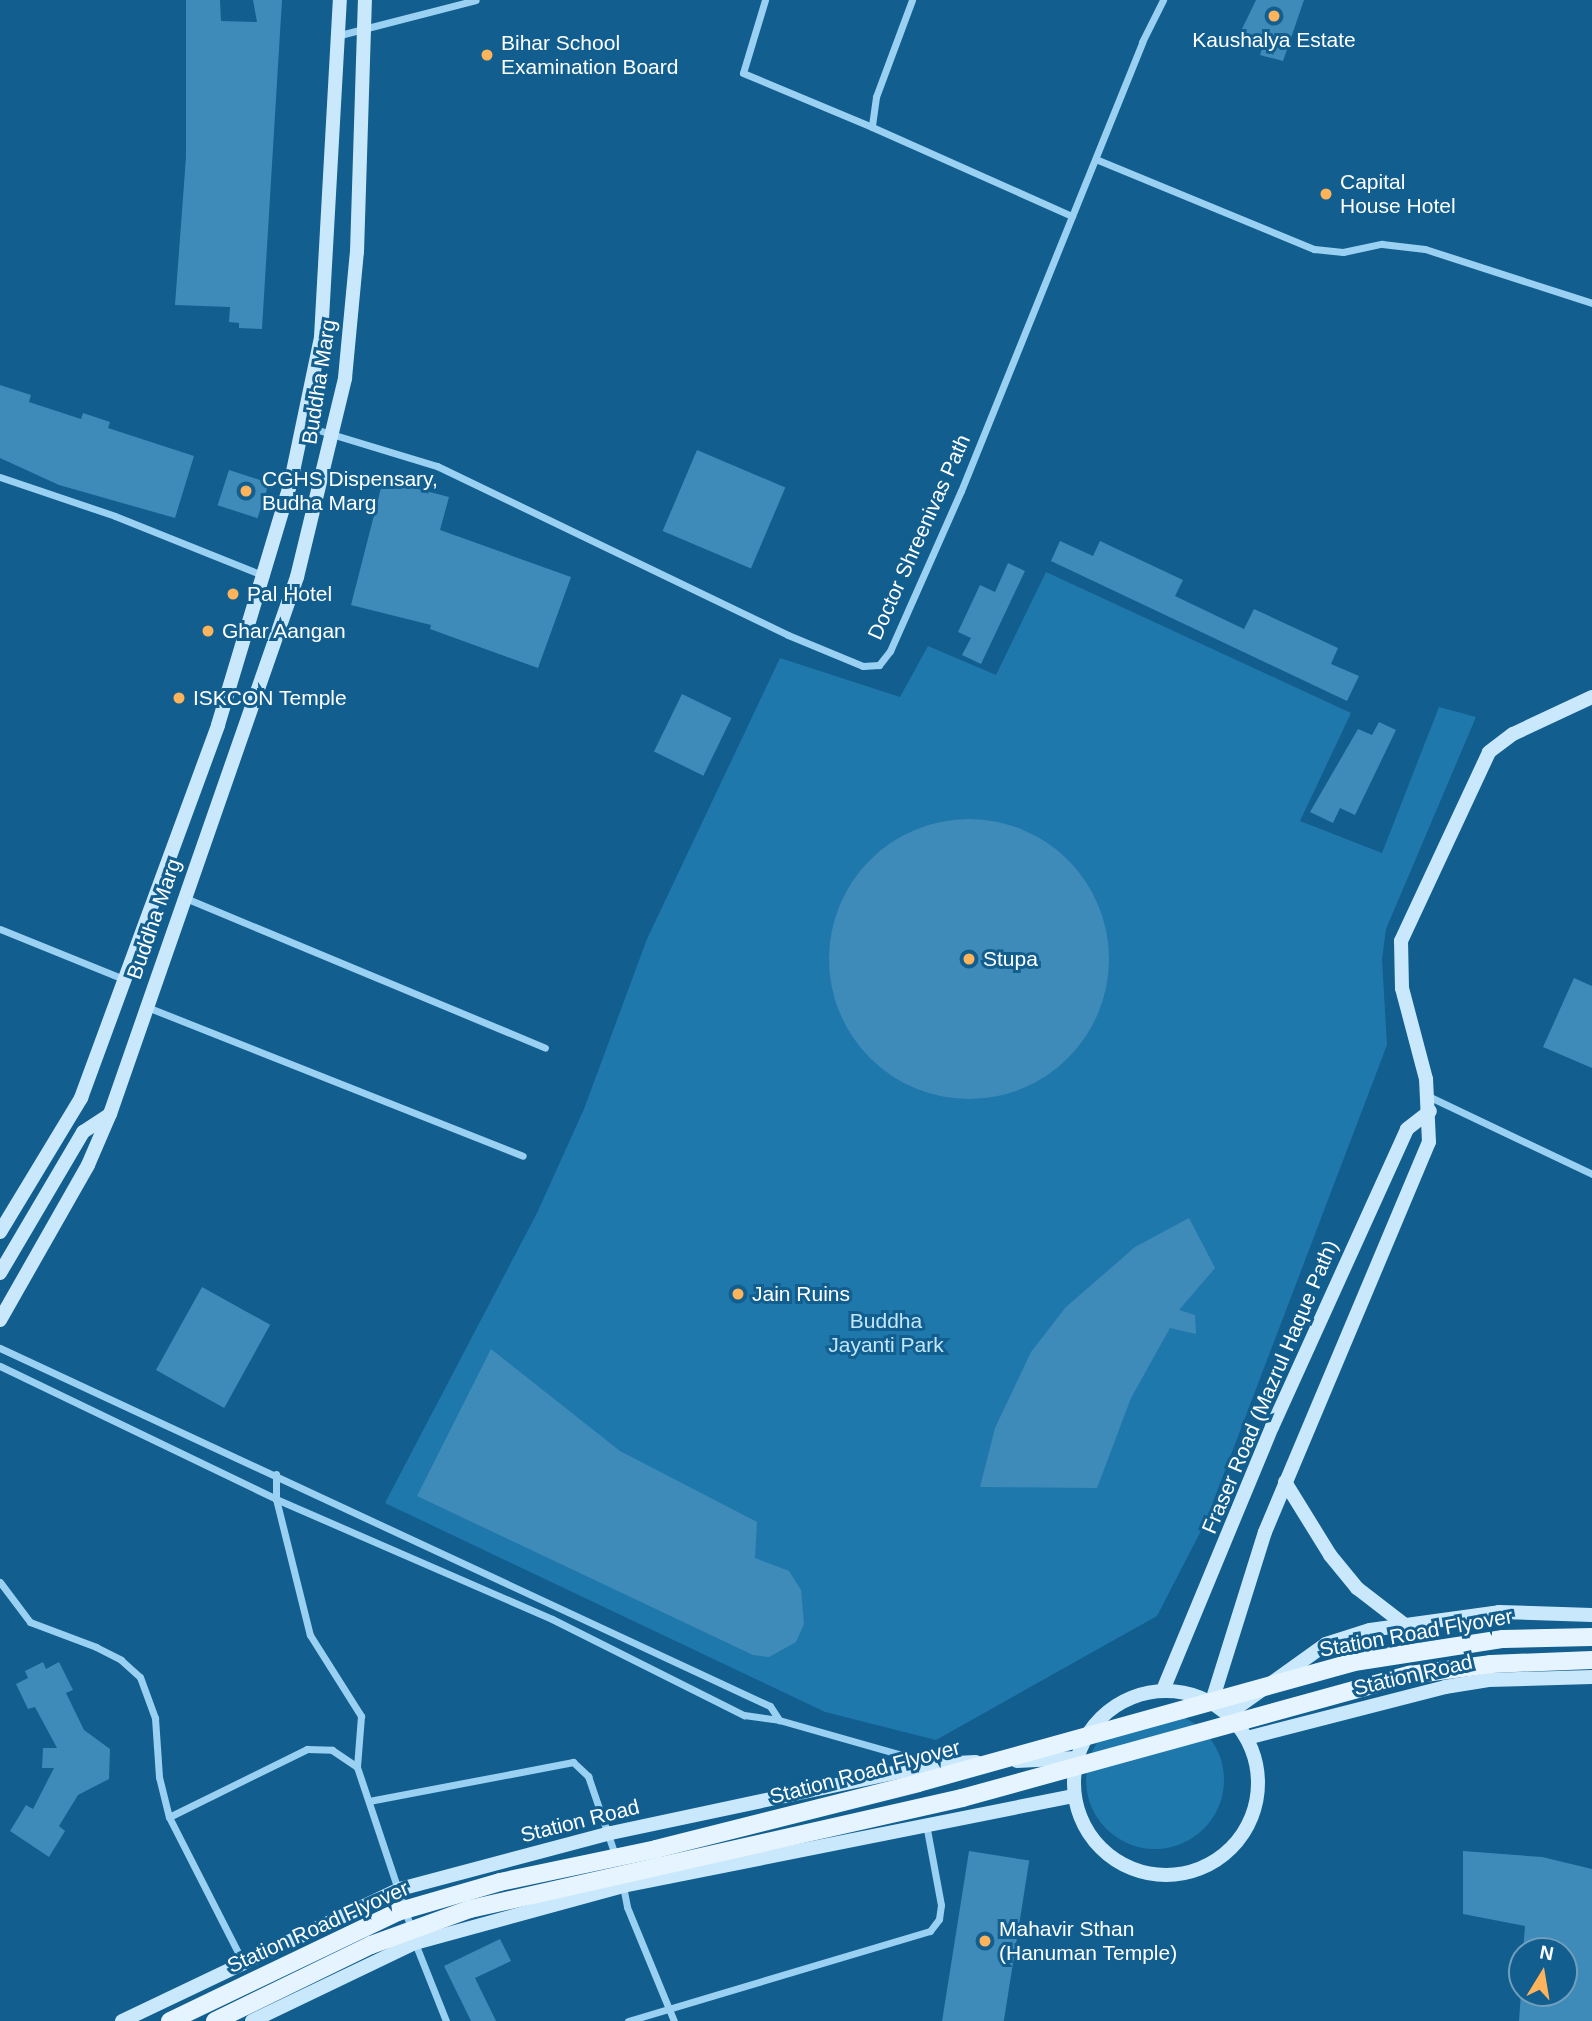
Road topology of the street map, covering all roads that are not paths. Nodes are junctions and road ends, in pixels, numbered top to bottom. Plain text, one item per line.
1 (340, 0) edge
2 (365, 0) edge
3 (476, 0) edge
4 (765, 0) edge
5 (912, 0) edge
6 (1163, 0) edge
7 (365, 29) junction
8 (340, 35) junction
9 (872, 127) junction
10 (1098, 160) junction
11 (1072, 216) junction
12 (1592, 303) edge
13 (305, 426) junction
14 (334, 434) junction
15 (0, 478) edge
16 (265, 576) junction
17 (1592, 697) edge
18 (182, 897) junction
19 (0, 929) edge
20 (127, 980) junction
21 (146, 1006) junction
22 (545, 1048) dead end
23 (1428, 1096) junction
24 (81, 1098) junction
25 (1430, 1111) junction
26 (110, 1114) junction
27 (83, 1132) junction
28 (523, 1156) dead end
29 (1592, 1174) edge
30 (0, 1232) edge
31 (0, 1273) edge
32 (0, 1320) edge
33 (0, 1348) edge
34 (0, 1366) edge
35 (276, 1474) junction
36 (1285, 1482) junction
37 (276, 1499) junction
38 (446, 1553) junction
39 (438, 1569) junction
40 (0, 1582) edge
41 (1592, 1615) edge
42 (1405, 1625) junction
43 (1592, 1637) edge
44 (1592, 1660) edge
45 (1592, 1677) edge
46 (1163, 1690) junction
47 (1212, 1701) junction
48 (1228, 1714) junction
49 (779, 1720) junction
50 (1247, 1738) junction
51 (1076, 1758) junction
52 (936, 1764) junction
53 (357, 1768) junction
54 (1074, 1796) junction
55 (369, 1801) junction
56 (169, 1817) junction
57 (926, 1823) junction
58 (611, 1833) junction
59 (623, 1886) junction
60 (400, 1889) junction
61 (415, 1943) junction
62 (243, 1962) junction
63 (670, 2006) junction
64 (122, 2021) edge
65 (170, 2021) edge
66 (215, 2021) edge
67 (252, 2021) edge
68 (446, 2021) edge
69 (628, 2021) edge
70 (674, 2021) edge

1 - 8 main road, Buddha Marg
2 - 7 main road, Buddha Marg
3 - 7 street
4 - 9 street
5 - 9 street
6 - 10 street, Doctor Shreenivas Path
7 - 8 street
7 - 14 main road, Buddha Marg
8 - 13 main road, Buddha Marg
9 - 11 street
10 - 11 street, Doctor Shreenivas Path
10 - 12 street
11 - 14 street, Doctor Shreenivas Path
13 - 14 street, Doctor Shreenivas Path
13 - 16 main road, Buddha Marg
14 - 18 main road, Buddha Marg
15 - 16 street
16 - 20 main road, Buddha Marg
17 - 23 main road
18 - 21 main road, Buddha Marg
18 - 22 street
19 - 20 street
20 - 24 main road, Buddha Marg
21 - 26 main road, Buddha Marg
21 - 28 street
23 - 25 main road
23 - 29 street
24 - 27 main road
24 - 30 main road
25 - 36 main road
25 - 46 main road, Fraser Road (Mazrul Haque Path)
26 - 27 main road
26 - 32 main road, Buddha Marg
27 - 31 main road
33 - 35 street
34 - 37 street
35 - 37 street
35 - 38 street
36 - 42 main road
36 - 47 main road
37 - 39 street
37 - 53 street
38 - 39 street
38 - 49 street
39 - 49 street
40 - 56 street
41 - 42 main road
42 - 48 main road
43 - 65 main road, Station Road Flyover, bridge
44 - 66 main road, Station Road Flyover, bridge
45 - 50 main road, Station Road
46 - 47 main road
46 - 51 main road
47 - 48 main road
48 - 50 main road
49 - 52 street
50 - 54 main road
51 - 52 main road, Station Road
51 - 54 main road
52 - 58 main road, Station Road
53 - 55 street
53 - 56 street
54 - 57 main road
55 - 58 street
55 - 60 street
56 - 62 street
57 - 59 main road
57 - 63 street
58 - 59 street
58 - 60 main road, Station Road
59 - 61 main road
59 - 63 street
60 - 61 street
60 - 62 main road, Station Road
61 - 67 main road
61 - 68 street
62 - 64 main road, Station Road
63 - 69 street
63 - 70 street

